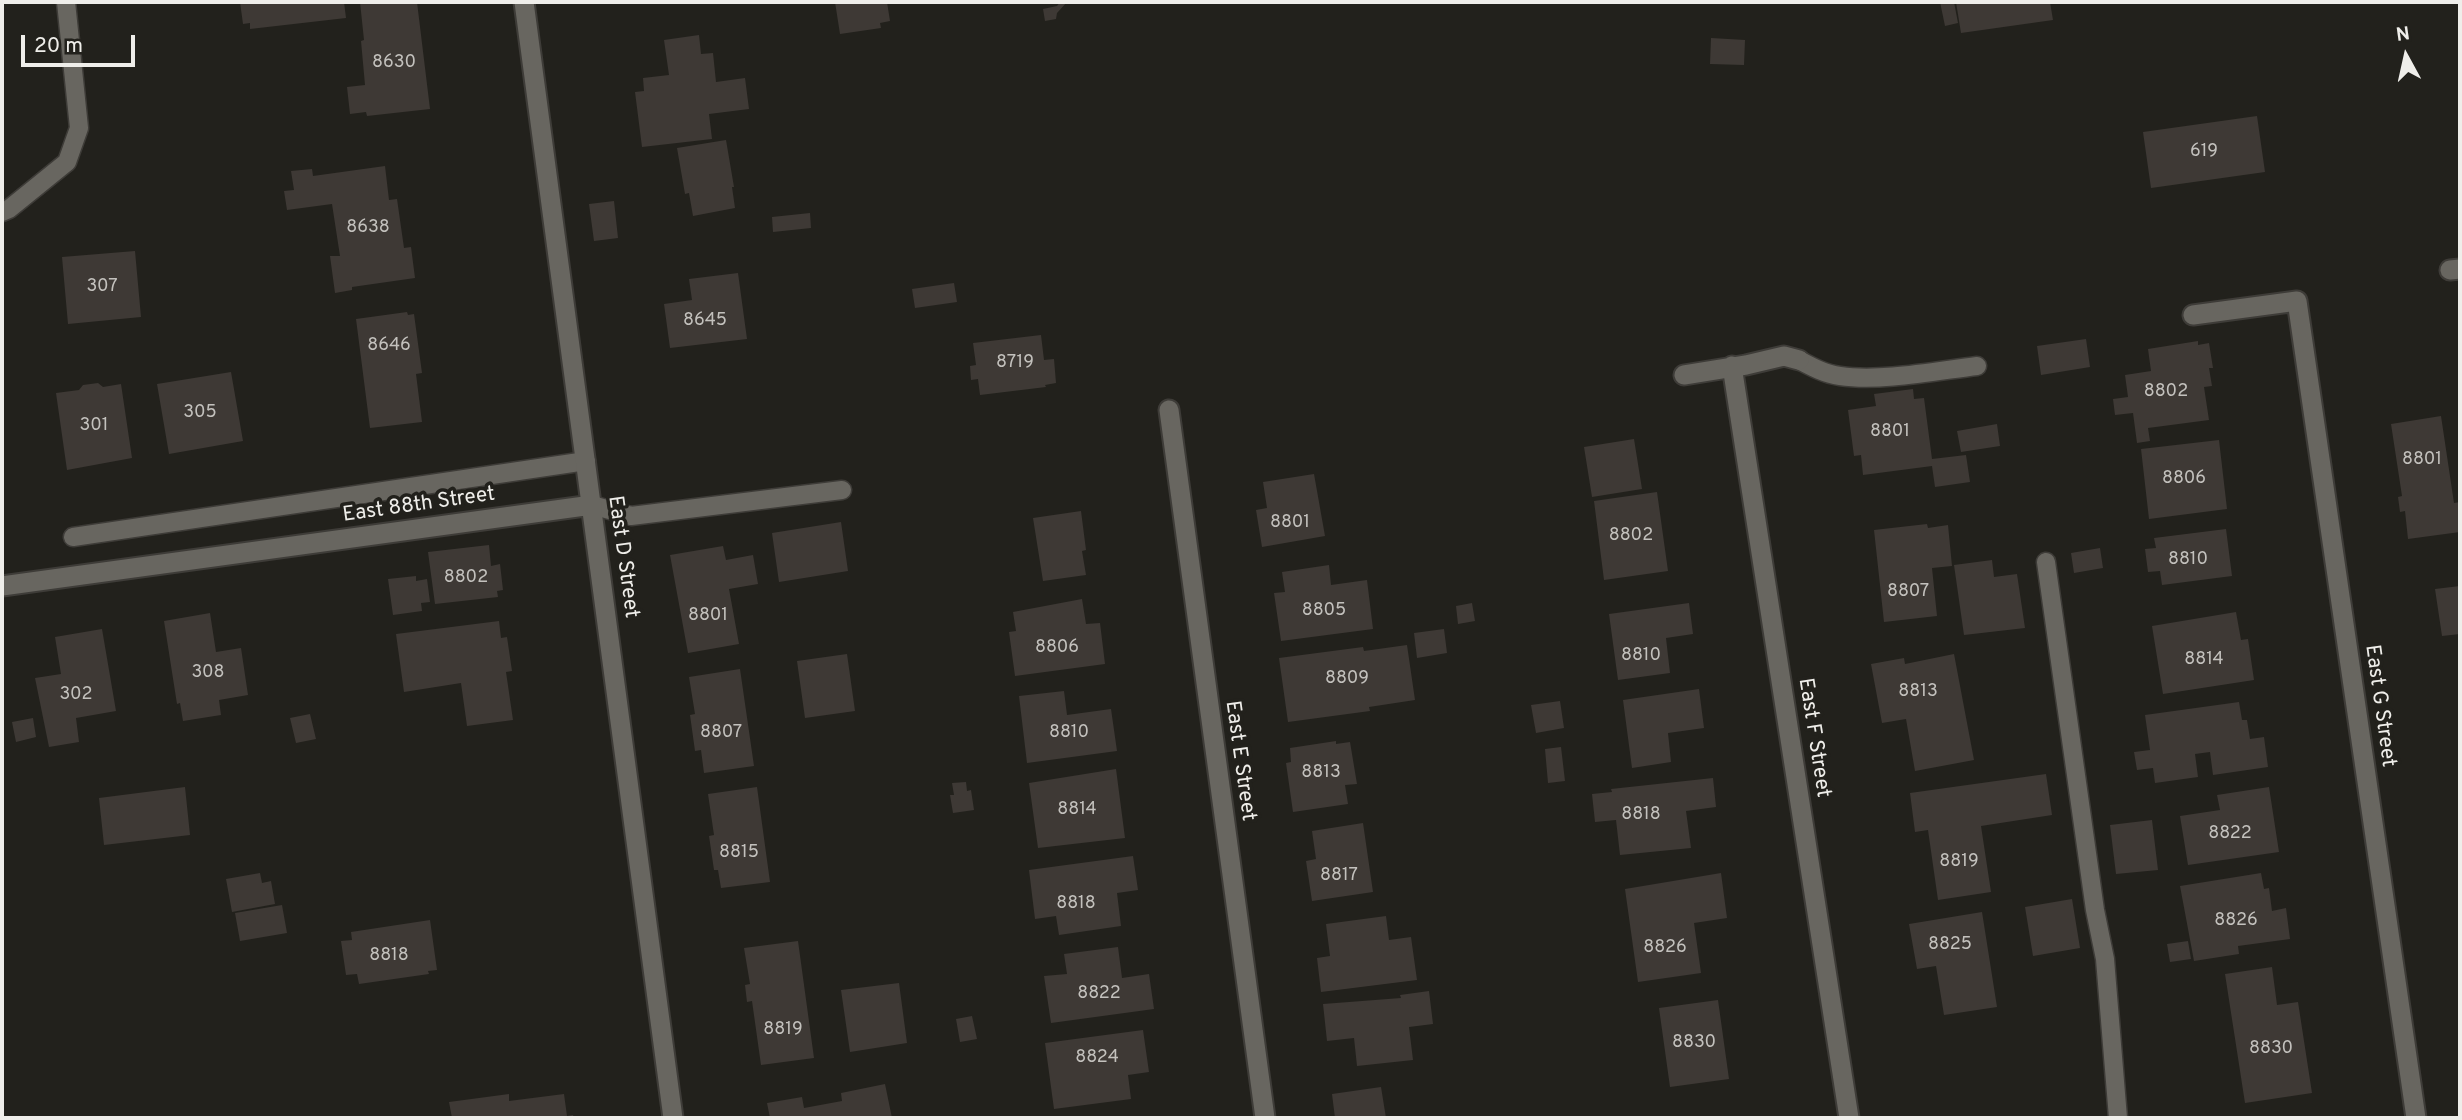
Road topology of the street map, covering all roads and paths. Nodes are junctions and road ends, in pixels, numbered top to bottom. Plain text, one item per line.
1 (66, 2) edge
2 (524, 2) edge
3 (2, 212) edge
4 (2193, 315) dead end
5 (1799, 360) joint
6 (1732, 366) junction
7 (1977, 366) dead end
8 (1684, 375) dead end
9 (1169, 410) dead end
10 (586, 461) junction
11 (842, 490) dead end
12 (592, 505) junction
13 (73, 537) dead end
14 (2046, 562) dead end
15 (2, 586) edge
16 (673, 1118) edge
17 (1265, 1118) edge
18 (1849, 1118) edge
19 (2118, 1118) edge
20 (2416, 1118) edge

1 - 3 lane
2 - 10 street, East D Street
4 - 20 street, East G Street
5 - 6 street
5 - 7 lane
6 - 8 street
6 - 18 street, East F Street
9 - 17 street, East E Street
10 - 12 street, East D Street
10 - 13 lane
11 - 12 lane, East 88th Street
12 - 15 street, East 88th Street
12 - 16 street, East D Street
14 - 19 lane

